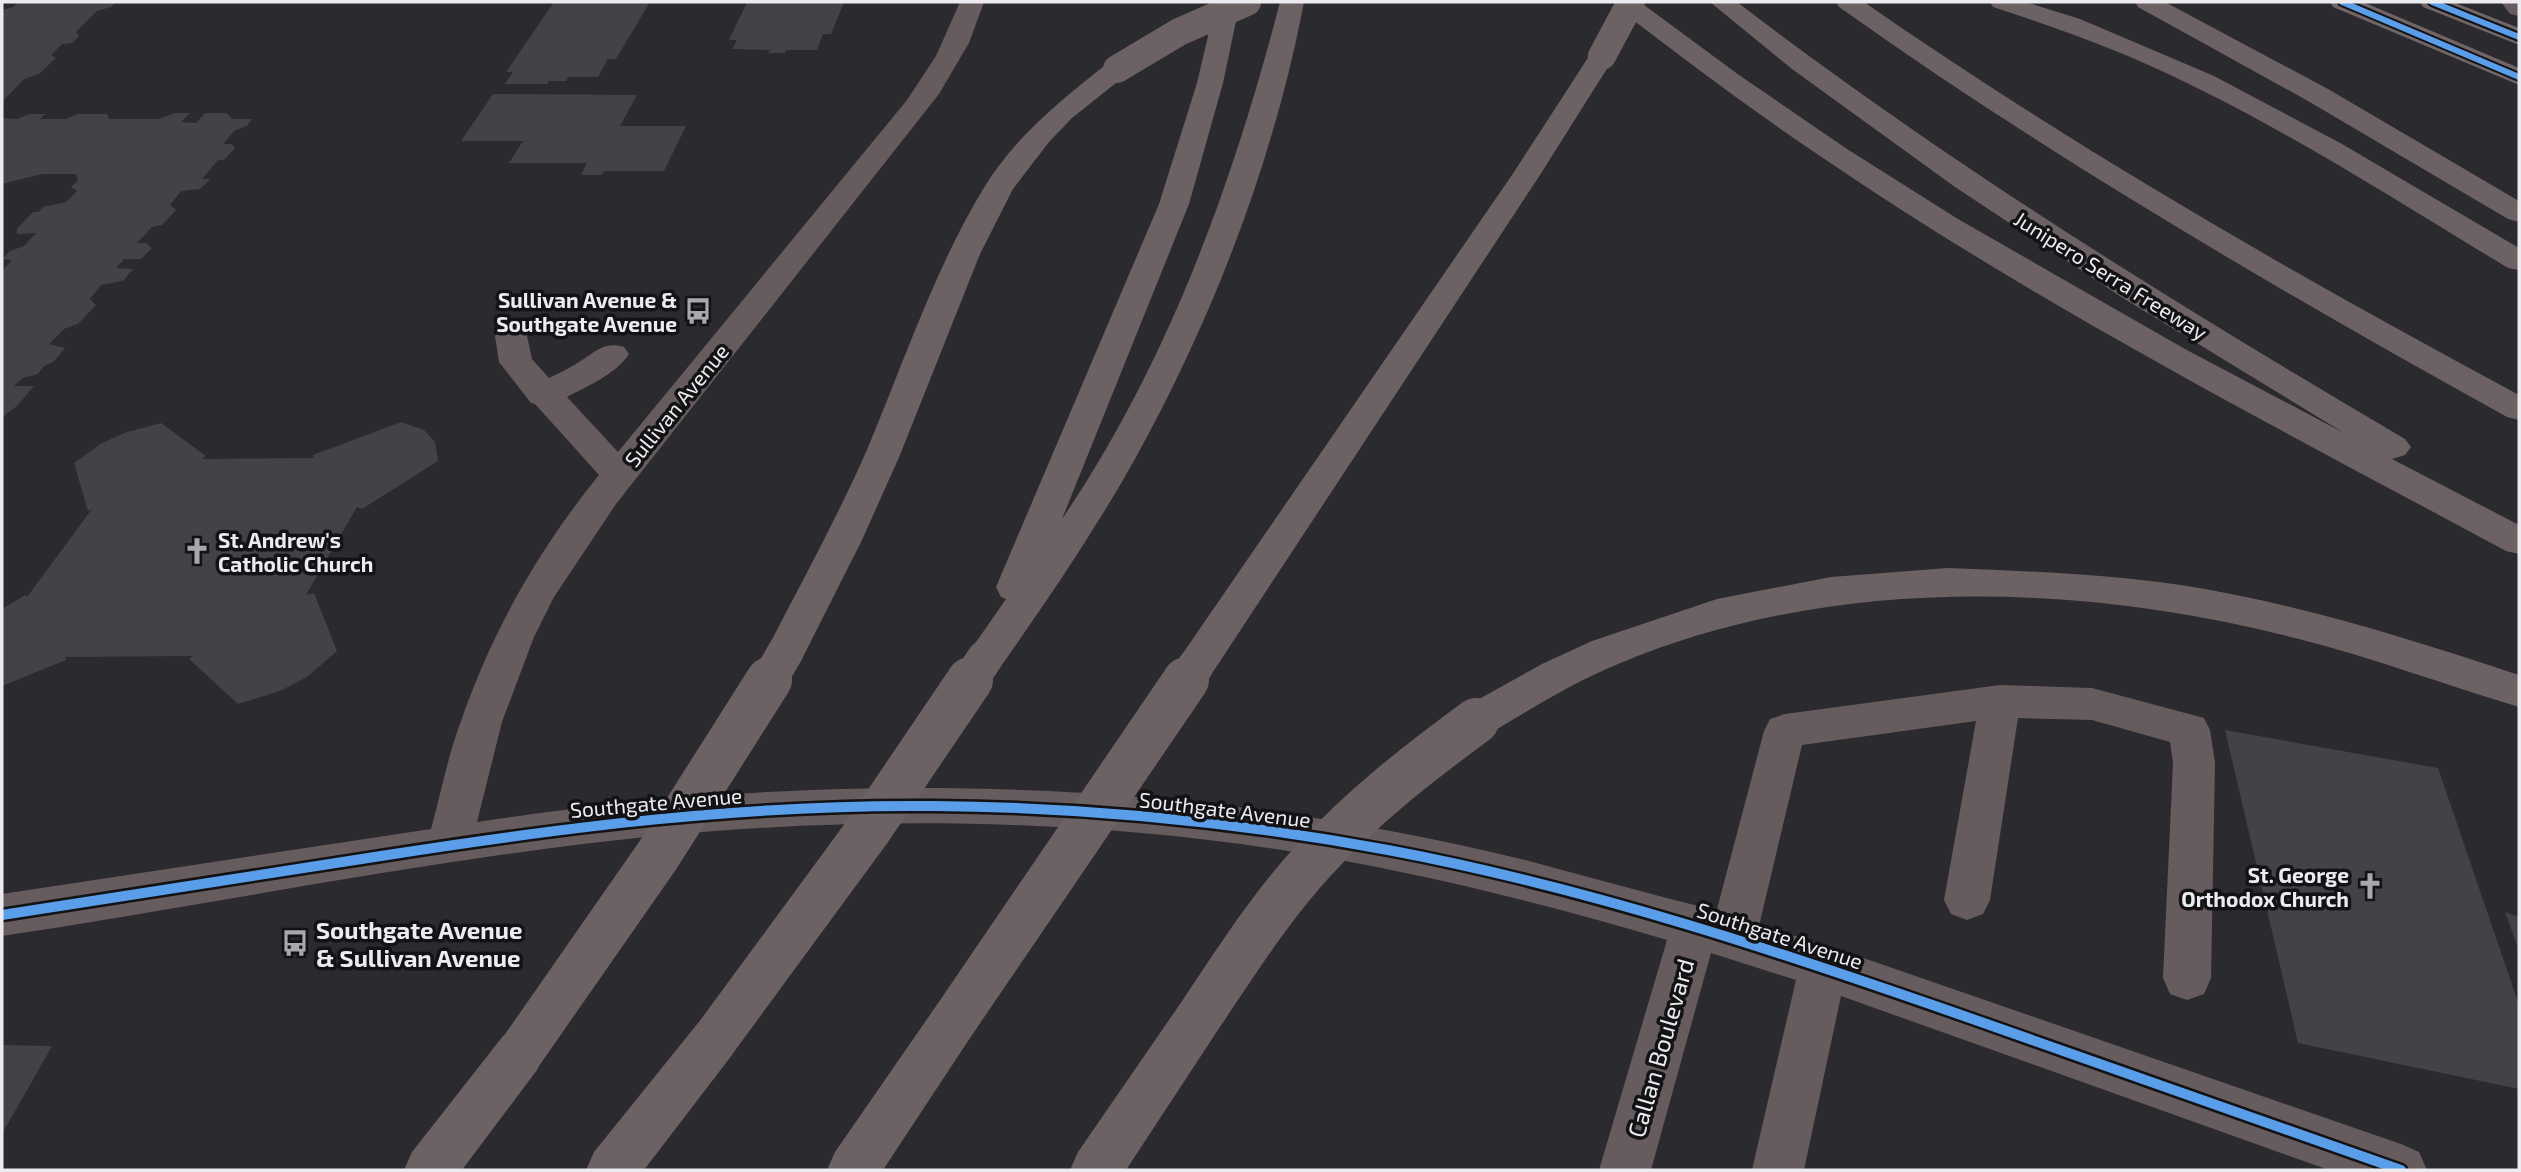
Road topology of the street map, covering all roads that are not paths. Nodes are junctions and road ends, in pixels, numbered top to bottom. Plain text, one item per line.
1 (972, 2) edge
2 (1228, 2) edge
3 (1247, 2) edge
4 (1292, 2) edge
5 (1625, 2) edge
6 (1631, 2) edge
7 (1722, 2) edge
8 (1848, 2) edge
9 (2002, 2) edge
10 (2147, 2) edge
11 (2342, 2) edge
12 (2432, 2) edge
13 (2513, 2) edge
14 (2519, 9) edge
15 (2519, 37) edge
16 (2519, 77) edge
17 (2519, 213) edge
18 (2519, 261) edge
19 (516, 328) dead end
20 (612, 354) dead end
21 (543, 395) junction
22 (2519, 408) edge
23 (619, 475) junction
24 (2519, 520) edge
25 (2519, 541) edge
26 (985, 658) junction
27 (2519, 691) edge
28 (2000, 701) junction
29 (449, 845) junction
30 (1967, 900) dead end
31 (2, 915) edge
32 (1714, 931) junction
33 (1824, 966) junction
34 (2188, 978) dead end
35 (430, 1170) edge
36 (612, 1170) edge
37 (853, 1170) edge
38 (1096, 1170) edge
39 (1625, 1170) edge
40 (1779, 1170) edge
41 (2401, 1170) edge

1 - 23 street, Sullivan Avenue
2 - 26 highway
3 - 35 highway, bridge
4 - 26 highway
5 - 25 highway
6 - 37 highway, bridge
7 - 24 highway, Junipero Serra Freeway
8 - 22 highway
9 - 18 highway
10 - 17 highway
11 - 16 main road
12 - 15 main road
13 - 14 street
19 - 21 street
20 - 21 street
21 - 23 street
23 - 29 street, Sullivan Avenue
26 - 36 highway, bridge
27 - 38 highway, bridge
28 - 30 street
28 - 32 street, Callan Boulevard
28 - 34 street
29 - 31 street, Southgate Avenue
29 - 32 street, Southgate Avenue
32 - 33 street, Southgate Avenue
32 - 39 street, Callan Boulevard
33 - 40 street
33 - 41 street, Southgate Avenue

